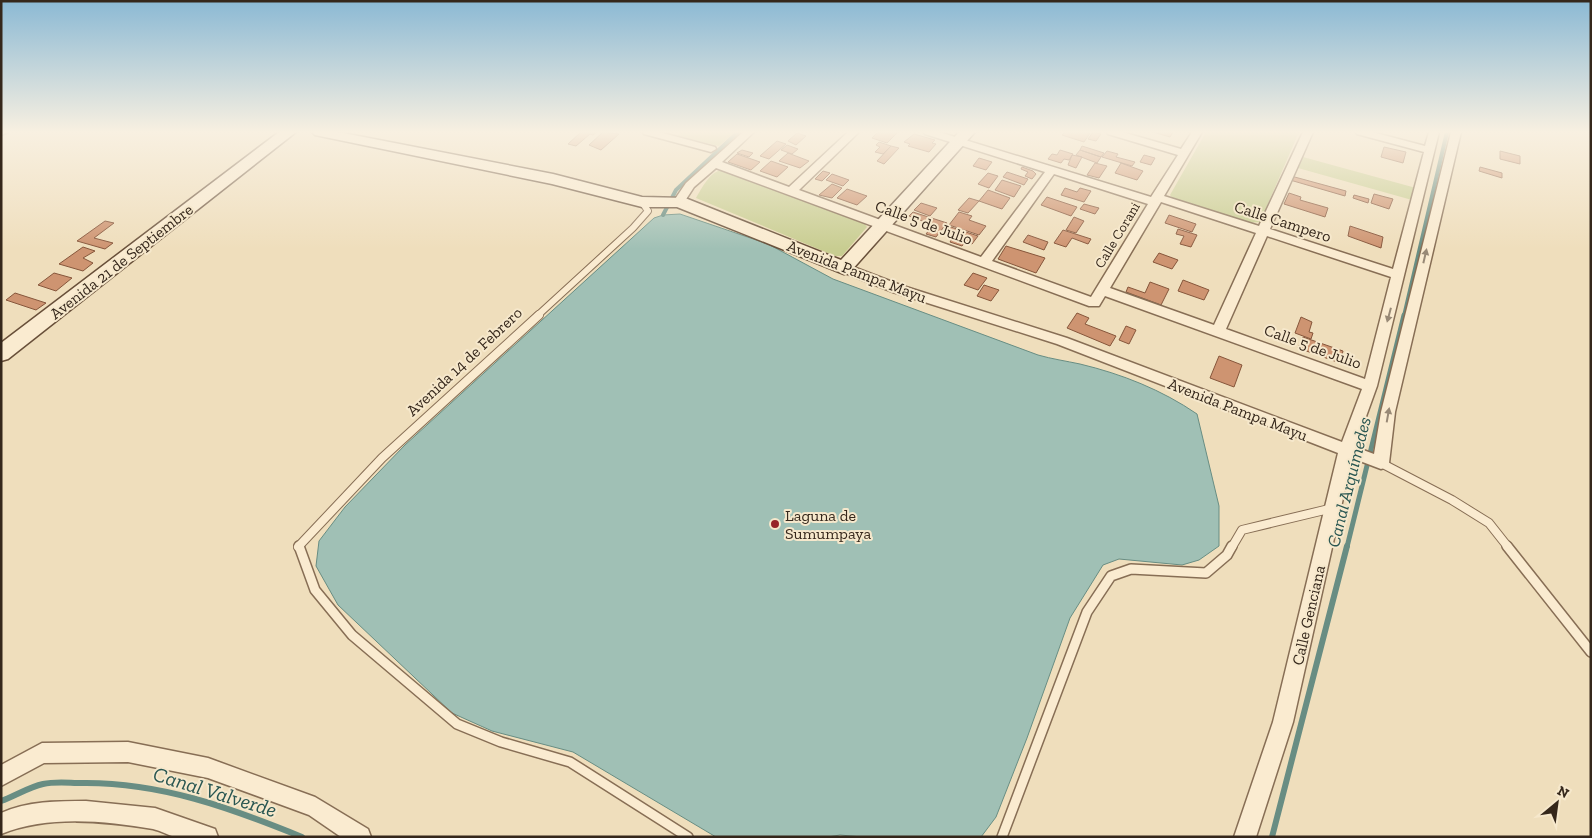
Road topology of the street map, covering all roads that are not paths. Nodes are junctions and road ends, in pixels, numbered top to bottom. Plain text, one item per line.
1 (237, 171) edge
2 (511, 171) edge
3 (705, 171) edge
4 (736, 171) edge
5 (812, 171) edge
6 (931, 171) edge
7 (1051, 171) edge
8 (1056, 171) edge
9 (1173, 171) edge
10 (1290, 171) edge
11 (1423, 171) edge
12 (1447, 171) edge
13 (791, 191) junction
14 (1156, 200) junction
15 (642, 202) junction
16 (679, 202) junction
17 (883, 225) junction
18 (1263, 231) junction
19 (984, 262) junction
20 (844, 268) junction
21 (1399, 275) junction
22 (1102, 290) junction
23 (1094, 302) joint
24 (1218, 331) junction
25 (1, 354) edge
26 (1370, 386) junction
27 (1349, 452) junction
28 (1375, 461) junction
29 (1333, 508) junction
30 (1591, 652) edge
31 (1, 776) edge
32 (1, 824) edge
33 (207, 837) edge
34 (360, 837) edge
35 (688, 837) edge
36 (1002, 837) edge
37 (1245, 837) edge

1 - 25 street, Avenida 21 de Septiembre
2 - 15 street, Avenida Pampa Mayu
3 - 16 street
4 - 13 street, Calle 5 de Julio
5 - 13 street
6 - 17 street
7 - 19 street
8 - 14 street, Calle Campero
9 - 14 street, Calle Corani
10 - 18 street
11 - 21 street, Calle Genciana
28 -> 12 street
13 - 17 street, Calle 5 de Julio
14 - 18 street, Calle Campero
14 - 22 street, Calle Corani
15 - 16 street, Avenida Pampa Mayu
15 - 35 lane, Avenida 14 de Febrero
16 - 20 street, Avenida Pampa Mayu
17 - 19 street, Calle 5 de Julio
17 - 20 street
18 - 21 street, Calle Campero
18 - 24 street
19 - 23 street, Calle 5 de Julio
20 - 27 street, Avenida Pampa Mayu
21 -> 26 street, Calle Genciana
22 - 23 street, Calle Corani
22 - 24 street, Calle 5 de Julio
24 - 26 street, Calle 5 de Julio
26 - 27 street, Calle Genciana
27 - 28 street, Avenida Pampa Mayu
27 - 29 street, Calle Genciana
28 - 30 lane
29 - 36 lane
29 - 37 street, Calle Genciana
31 - 34 street
32 - 33 street

